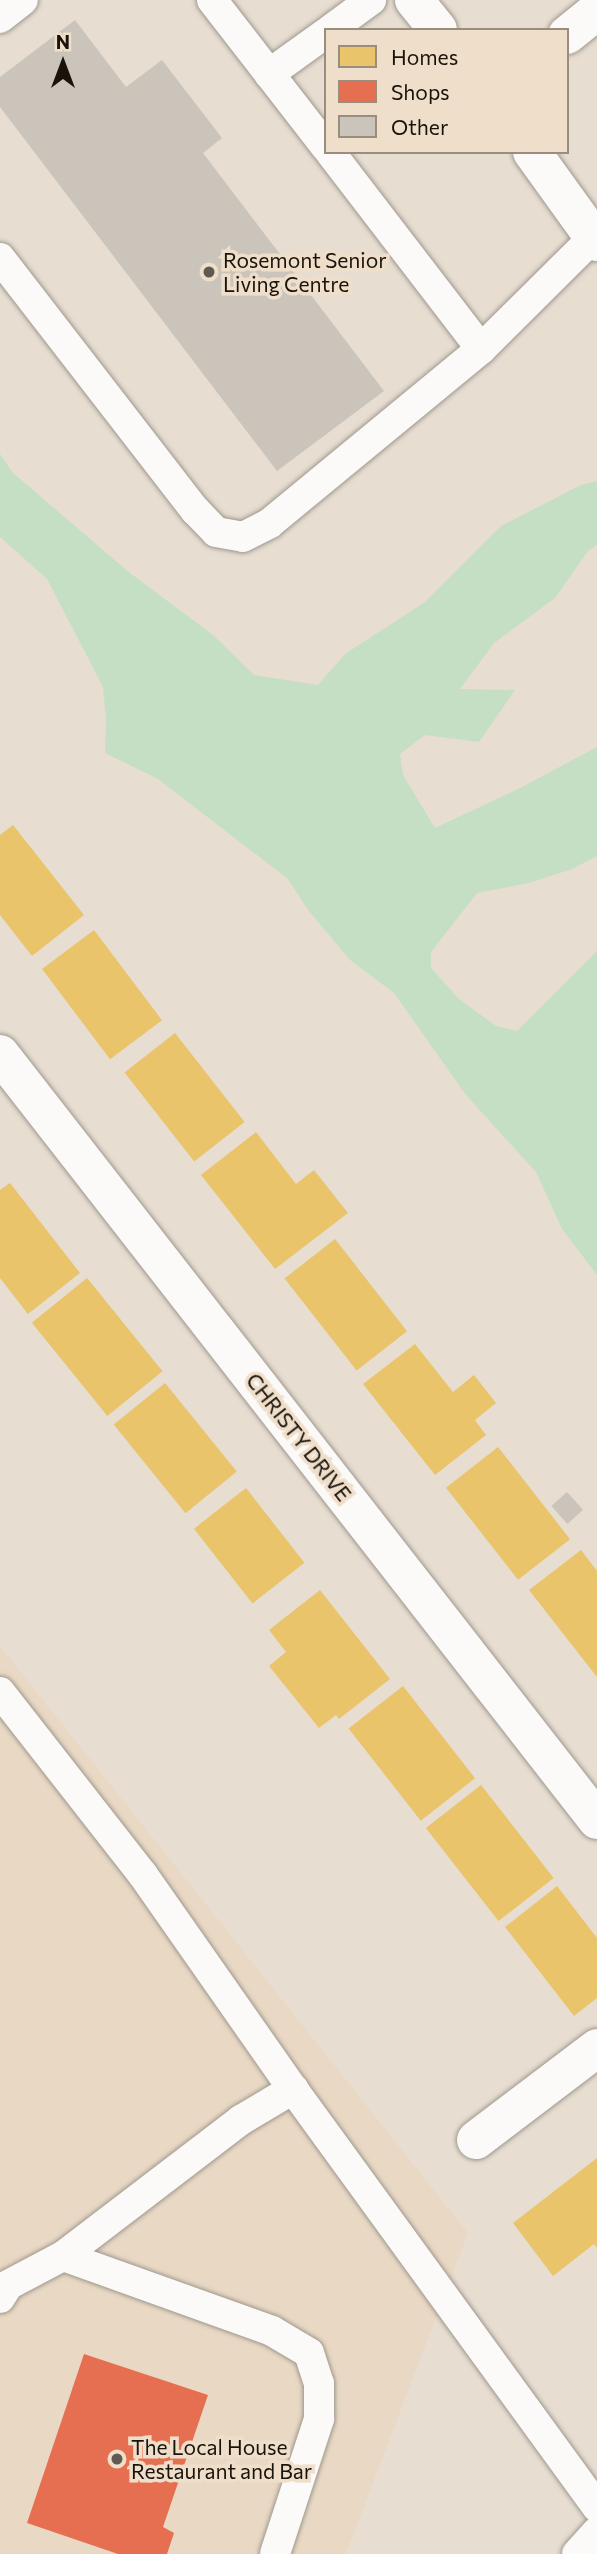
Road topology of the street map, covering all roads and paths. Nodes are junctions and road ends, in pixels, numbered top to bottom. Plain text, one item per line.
1 (23, 0) edge
2 (212, 0) edge
3 (371, 0) edge
4 (414, 0) edge
5 (597, 11) edge
6 (0, 18) edge
7 (332, 28) edge
8 (436, 28) edge
9 (569, 33) edge
10 (324, 34) edge
11 (269, 74) junction
12 (324, 144) edge
13 (332, 154) edge
14 (534, 154) edge
15 (596, 237) edge
16 (0, 258) edge
17 (481, 349) junction
18 (0, 1054) edge
19 (0, 1692) edge
20 (597, 1820) edge
21 (597, 2048) edge
22 (293, 2089) junction
23 (476, 2140) dead end
24 (63, 2256) junction
25 (0, 2298) edge
26 (597, 2507) edge
27 (597, 2532) edge
28 (275, 2554) edge
29 (577, 2554) edge

1 - 6 lane
2 - 11 lane
3 - 7 lane
4 - 8 street
5 - 9 street
10 - 11 lane
11 - 12 lane
13 - 17 lane
14 - 15 street
15 - 17 lane
16 - 17 lane
18 - 20 street, CHRISTY DRIVE
19 - 22 lane
21 - 23 street
22 - 24 lane
22 - 26 lane
24 - 25 lane
24 - 28 lane
27 - 29 lane

